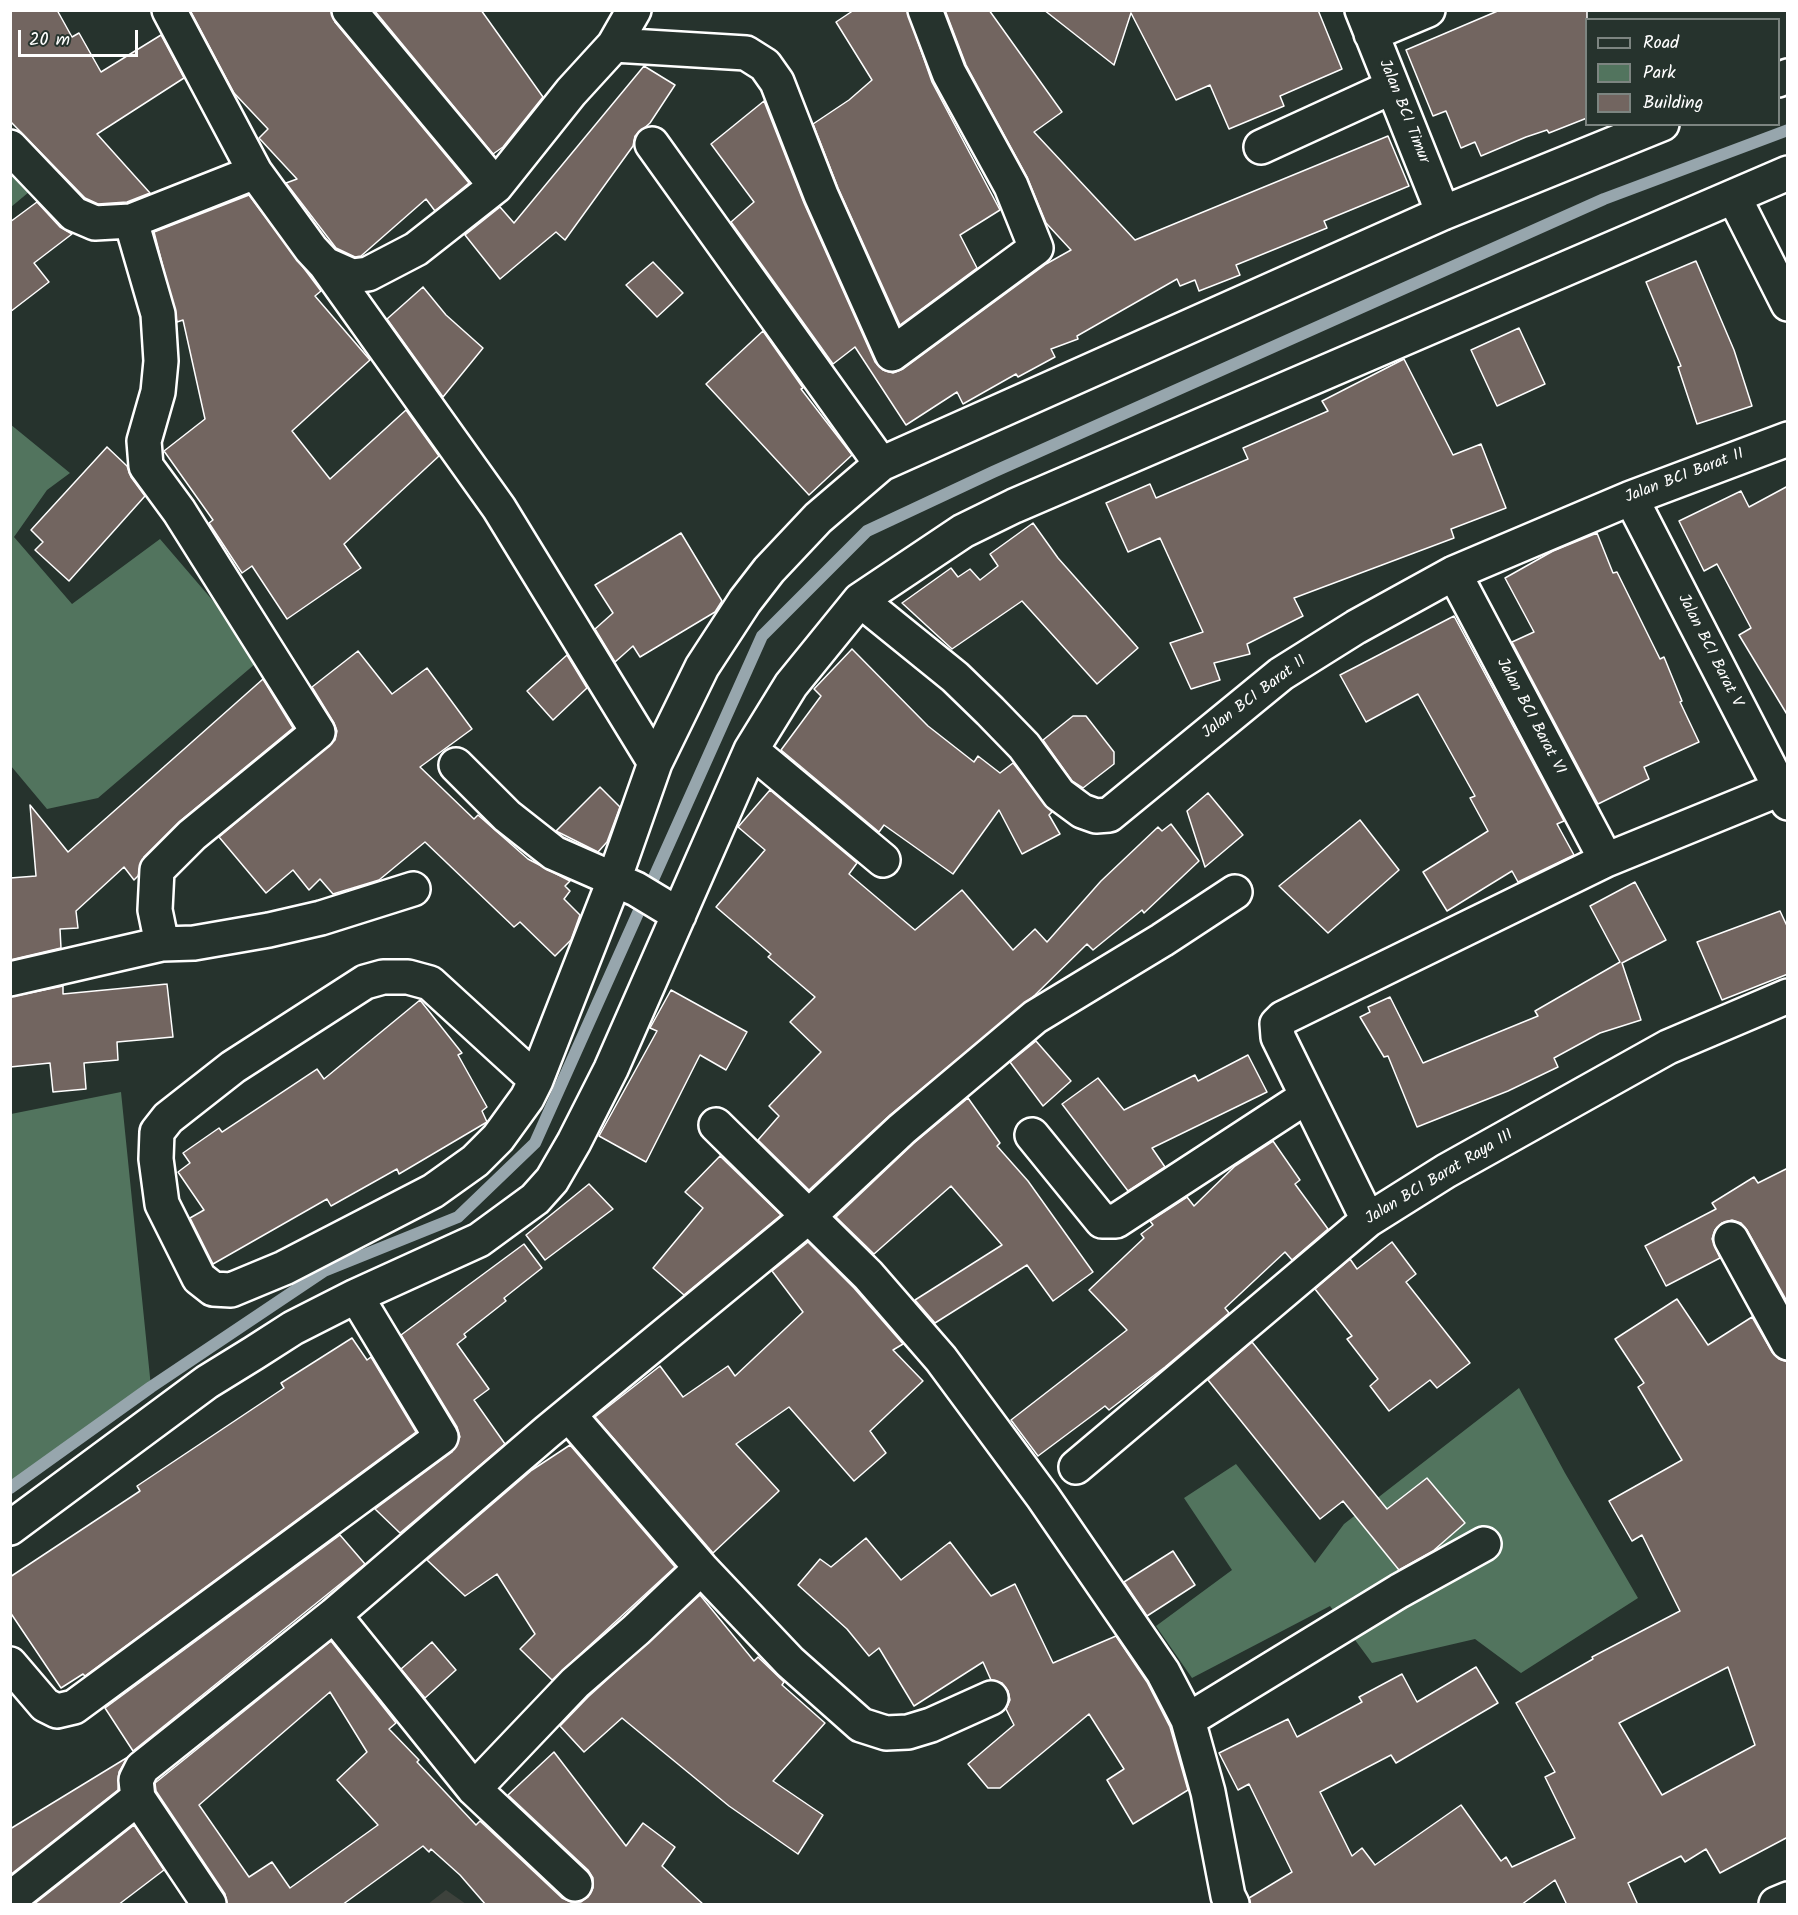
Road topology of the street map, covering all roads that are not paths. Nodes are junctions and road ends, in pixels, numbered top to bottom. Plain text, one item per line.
1 (169, 10) edge
2 (349, 10) edge
3 (634, 10) edge
4 (925, 10) edge
5 (1428, 10) edge
6 (1367, 22) edge
7 (614, 45) junction
8 (1392, 87) junction
9 (1657, 126) edge
10 (652, 144) dead end
11 (10, 147) edge
12 (1261, 147) dead end
13 (255, 172) junction
14 (1788, 173) edge
15 (496, 186) junction
16 (1734, 197) junction
17 (1443, 213) junction
18 (131, 221) junction
19 (325, 264) junction
20 (1788, 304) edge
21 (1788, 440) edge
22 (881, 464) junction
23 (1631, 498) junction
24 (1454, 573) junction
25 (861, 600) junction
26 (751, 750) junction
27 (655, 763) junction
28 (456, 765) dead end
29 (1784, 796) edge
30 (884, 860) dead end
31 (1606, 860) junction
32 (413, 889) dead end
33 (1235, 892) dead end
34 (648, 896) junction
35 (162, 944) junction
36 (10, 979) edge
37 (1788, 996) edge
38 (536, 1080) junction
39 (1306, 1096) junction
40 (716, 1125) dead end
41 (1032, 1135) dead end
42 (808, 1217) junction
43 (1368, 1220) junction
44 (1731, 1239) dead end
45 (356, 1296) junction
46 (1788, 1342) edge
47 (569, 1415) junction
48 (1076, 1467) dead end
49 (10, 1528) edge
50 (1484, 1544) dead end
51 (701, 1568) junction
52 (334, 1615) junction
53 (10, 1664) edge
54 (991, 1698) dead end
55 (1188, 1720) junction
56 (474, 1789) junction
57 (138, 1798) junction
58 (575, 1884) dead end
59 (10, 1899) edge
60 (1788, 1899) edge
61 (209, 1905) edge
62 (1232, 1905) edge
63 (1776, 1905) edge

1 - 13 street
2 - 15 street
3 - 7 street
4 - 7 street
5 - 6 street
6 - 8 street, Jalan BCI Timur
7 - 15 street
8 - 12 street
8 - 17 street, Jalan BCI Timur
9 - 17 street
10 - 22 street
11 - 18 street
13 - 18 street
13 - 19 street
14 - 16 street
15 - 19 street
16 - 20 street
16 - 25 street
17 - 22 street
18 - 35 street
19 - 27 street
21 - 23 street, Jalan BCI Barat II
22 - 27 street
23 - 24 street, Jalan BCI Barat II
23 - 29 street, Jalan BCI Barat V
24 - 25 street, Jalan BCI Barat II
24 - 31 street, Jalan BCI Barat VI
25 - 26 street
26 - 30 street
26 - 34 street
27 - 34 street
28 - 34 street
29 - 31 street
31 - 39 street
32 - 35 street
33 - 42 street
34 - 38 street
34 - 45 street
35 - 36 street
37 - 43 street, Jalan BCI Barat Raya III
38 - 38 street
39 - 41 street
39 - 43 street
40 - 42 street
42 - 47 street
42 - 55 street
43 - 48 street, Jalan BCI Barat Raya III
44 - 46 street
45 - 49 street
45 - 53 street
47 - 51 street
47 - 52 street
50 - 55 street
51 - 54 street
51 - 56 street
52 - 56 street
52 - 57 street
55 - 62 street
56 - 58 street
57 - 59 street
57 - 61 street
60 - 63 street

